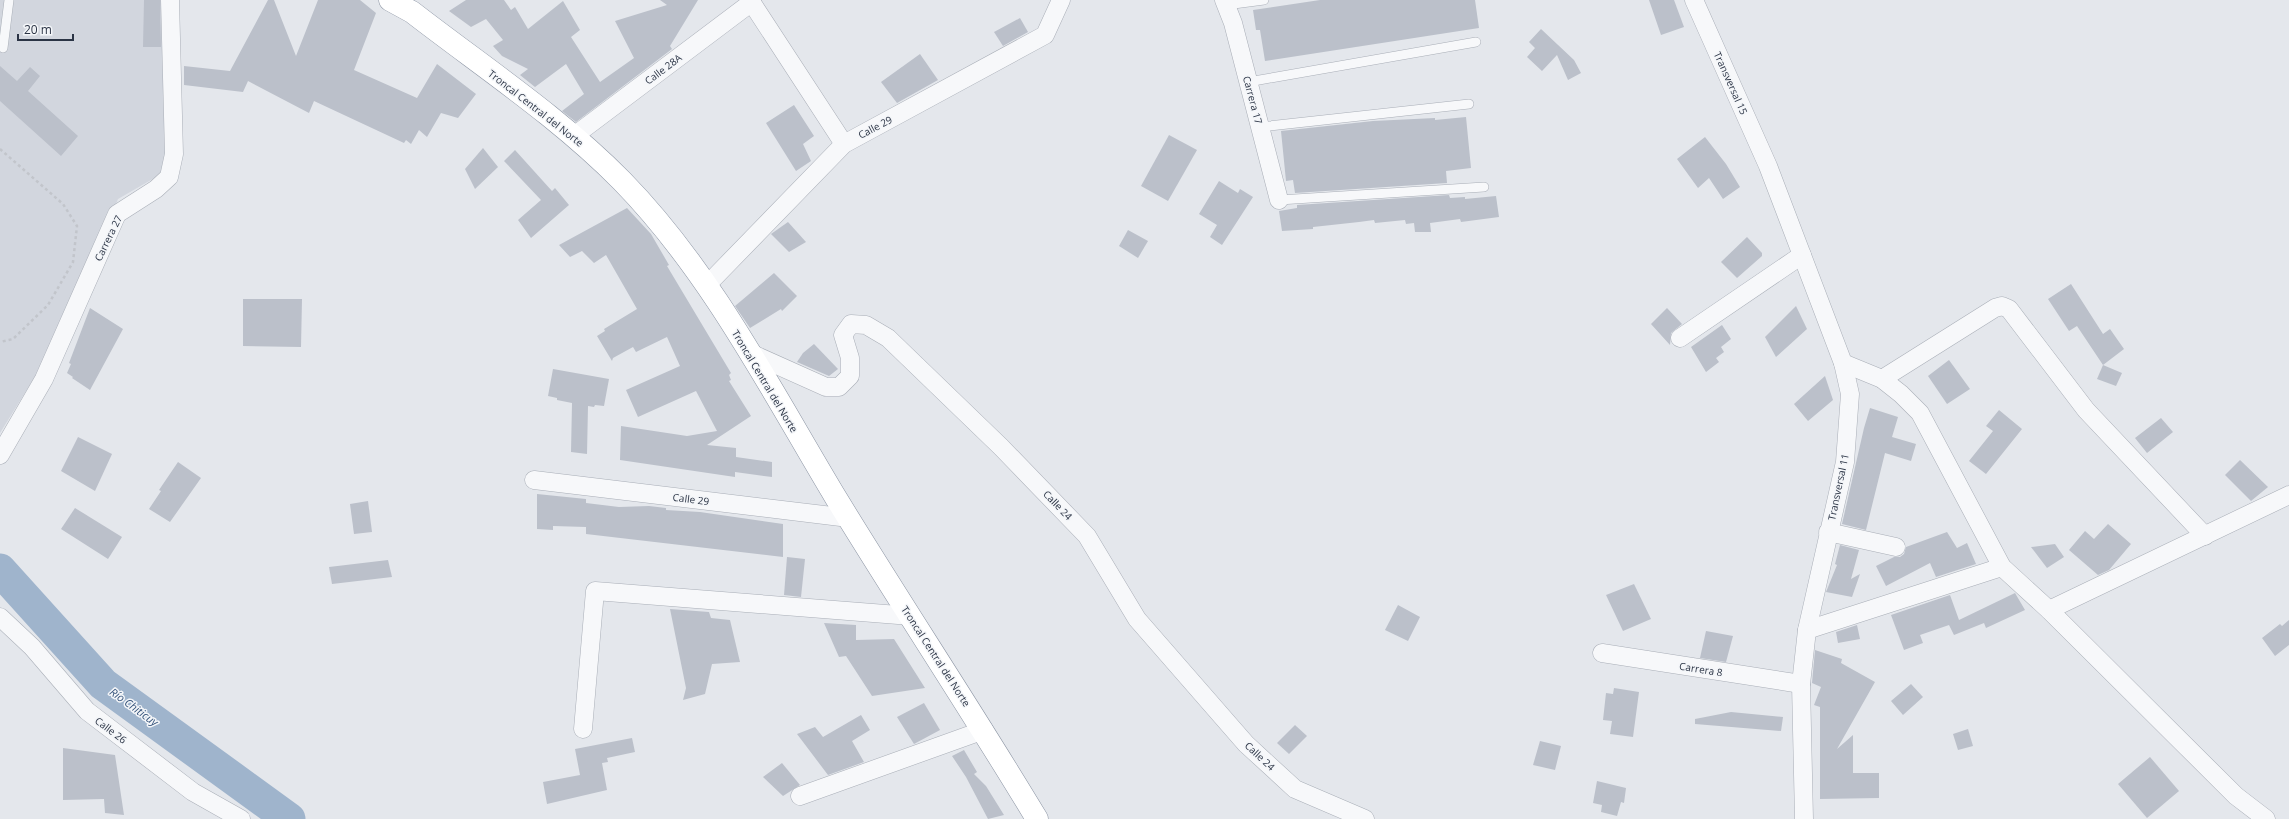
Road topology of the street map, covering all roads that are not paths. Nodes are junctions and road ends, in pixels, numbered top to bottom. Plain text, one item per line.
1 (9, 0) edge
2 (170, 0) edge
3 (390, 0) edge
4 (1061, 0) edge
5 (1264, 0) edge
6 (1694, 0) edge
7 (751, 1) edge
8 (1225, 3) edge
9 (409, 4) edge
10 (1476, 42) dead end
11 (2, 48) dead end
12 (1248, 82) junction
13 (1469, 104) dead end
14 (1260, 127) junction
15 (574, 136) junction
16 (844, 144) junction
17 (1768, 166) joint
18 (1484, 187) dead end
19 (1279, 200) joint
20 (1802, 254) junction
21 (707, 285) junction
22 (1680, 338) dead end
23 (748, 352) junction
24 (1843, 363) junction
25 (1882, 379) junction
26 (0, 455) edge
27 (534, 480) dead end
28 (2289, 495) edge
29 (849, 518) junction
30 (1828, 532) junction
31 (2205, 536) junction
32 (1896, 547) dead end
33 (2002, 567) junction
34 (2049, 610) junction
35 (911, 616) junction
36 (0, 617) edge
37 (1807, 630) junction
38 (1602, 654) dead end
39 (1801, 684) junction
40 (583, 729) dead end
41 (984, 730) junction
42 (800, 796) dead end
43 (241, 819) edge
44 (1037, 819) edge
45 (1366, 819) edge
46 (1804, 819) edge
47 (2266, 819) edge

1 - 11 lane
2 - 26 street, Carrera 27
3 - 9 highway, Troncal Central del Norte
4 - 16 street, Calle 29
5 - 8 lane
6 - 17 street, Transversal 15
7 - 15 street, Calle 28A
7 - 16 street
8 - 12 street, Carrera 17
9 - 15 highway, Troncal Central del Norte
10 - 12 lane
12 - 14 street, Carrera 17
13 - 14 lane
14 - 19 street, Carrera 17
15 - 21 highway, Troncal Central del Norte
16 - 21 street, Calle 29
17 - 20 street, Transversal 11
18 - 19 lane
20 - 22 street
20 - 24 street, Transversal 11
21 - 23 highway, Troncal Central del Norte
23 - 29 highway, Troncal Central del Norte
23 - 45 street, Calle 24
24 - 25 street
24 - 30 street, Transversal 11
25 - 31 street
25 - 33 street
27 - 29 street, Calle 29
28 - 31 street
29 - 35 highway, Troncal Central del Norte
30 - 32 street
30 - 37 street, Transversal 11
31 - 34 street
33 - 34 street
33 - 37 street
34 - 47 street
35 - 40 street
35 - 41 highway, Troncal Central del Norte
36 - 43 street, Calle 26
37 - 39 street, Transversal 11
38 - 39 street, Carrera 8
39 - 46 street, Transversal 11
41 - 42 street
41 - 44 highway, Troncal Central del Norte

